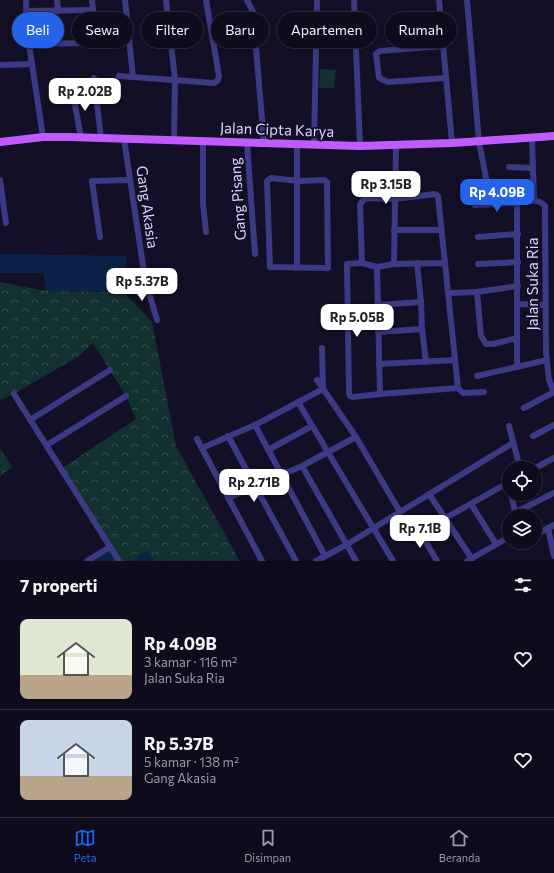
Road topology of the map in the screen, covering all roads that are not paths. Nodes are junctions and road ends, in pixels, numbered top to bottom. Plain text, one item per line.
1 (26, 0) edge
2 (57, 0) edge
3 (92, 0) edge
4 (125, 0) edge
5 (166, 0) edge
6 (206, 0) edge
7 (248, 0) edge
8 (317, 0) edge
9 (354, 0) edge
10 (439, 0) edge
11 (467, 0) edge
12 (93, 10) junction
13 (26, 11) joint
14 (58, 11) junction
15 (440, 12) edge
16 (64, 43) edge
17 (29, 48) edge
18 (418, 48) edge
19 (443, 48) edge
20 (0, 64) edge
21 (32, 64) junction
22 (119, 76) dead end
23 (94, 78) dead end
24 (133, 78) junction
25 (446, 78) junction
26 (175, 79) junction
27 (72, 90) dead end
28 (554, 136) edge
29 (43, 137) junction
30 (80, 138) junction
31 (101, 138) junction
32 (532, 138) junction
33 (124, 139) junction
34 (174, 140) junction
35 (0, 142) edge
36 (203, 142) junction
37 (479, 142) junction
38 (247, 143) junction
39 (264, 143) junction
40 (452, 143) junction
41 (297, 144) junction
42 (314, 145) junction
43 (360, 146) junction
44 (396, 146) junction
45 (509, 168) dead end
46 (532, 168) junction
47 (0, 180) edge
48 (130, 180) junction
49 (298, 181) junction
50 (487, 183) dead end
51 (395, 199) junction
52 (534, 200) junction
53 (517, 203) junction
54 (475, 205) dead end
55 (6, 223) dead end
56 (394, 230) junction
57 (441, 230) junction
58 (206, 232) dead end
59 (518, 234) junction
60 (100, 237) dead end
61 (478, 237) dead end
62 (254, 254) dead end
63 (518, 262) junction
64 (362, 263) junction
65 (417, 263) junction
66 (444, 263) junction
67 (394, 264) junction
68 (478, 264) dead end
69 (377, 267) junction
70 (298, 268) junction
71 (173, 271) dead end
72 (144, 279) junction
73 (518, 286) junction
74 (477, 292) junction
75 (448, 293) junction
76 (421, 302) junction
77 (518, 304) junction
78 (378, 305) junction
79 (542, 305) dead end
80 (157, 320) dead end
81 (422, 329) junction
82 (378, 332) junction
83 (517, 338) junction
84 (322, 348) dead end
85 (455, 360) junction
86 (547, 360) junction
87 (426, 362) junction
88 (379, 364) junction
89 (517, 367) junction
90 (110, 370) dead end
91 (477, 376) dead end
92 (317, 380) dead end
93 (458, 388) junction
94 (323, 389) junction
95 (484, 392) dead end
96 (554, 393) edge
97 (14, 394) dead end
98 (380, 394) junction
99 (126, 396) dead end
100 (298, 402) junction
101 (524, 408) dead end
102 (30, 420) junction
103 (554, 424) edge
104 (255, 425) junction
105 (312, 426) junction
106 (509, 426) dead end
107 (228, 436) junction
108 (533, 436) dead end
109 (356, 437) junction
110 (197, 439) dead end
111 (513, 443) junction
112 (46, 445) junction
113 (202, 448) junction
114 (268, 450) junction
115 (328, 452) junction
116 (554, 458) edge
117 (518, 461) edge
118 (542, 464) edge
119 (302, 466) junction
120 (282, 475) junction
121 (255, 486) junction
122 (502, 487) edge
123 (554, 493) edge
124 (429, 494) junction
125 (228, 498) junction
126 (471, 504) junction
127 (525, 509) edge
128 (400, 512) junction
129 (444, 519) junction
130 (554, 525) edge
131 (417, 527) dead end
132 (374, 528) junction
133 (548, 528) junction
134 (542, 531) edge
135 (502, 541) edge
136 (496, 544) junction
137 (346, 545) junction
138 (110, 546) junction
139 (554, 555) edge
140 (325, 556) junction
141 (469, 560) edge
142 (87, 561) edge
143 (119, 561) edge
144 (262, 561) edge
145 (296, 561) edge
146 (316, 561) edge
147 (356, 561) edge
148 (394, 561) edge
149 (437, 561) edge

1 - 13 street
2 - 14 street
3 - 12 street
4 - 24 street
5 - 26 street
6 - 26 street
7 - 39 street
8 - 42 street
9 - 43 street
10 - 15 street
11 - 37 street
12 - 14 street
12 - 16 street
13 - 14 street
17 - 21 street
18 - 25 street
19 - 25 street
20 - 21 street
21 - 29 street
22 - 24 street
23 - 31 street
24 - 26 street
25 - 40 street
26 - 34 street
27 - 30 street
28 - 32 main road, Jalan Cipta Karya
29 - 30 main road, Jalan Cipta Karya
29 - 35 main road, Jalan Cipta Karya
30 - 31 main road, Jalan Cipta Karya
31 - 33 main road, Jalan Cipta Karya
32 - 37 main road, Jalan Cipta Karya
32 - 46 street
33 - 34 main road, Jalan Cipta Karya
33 - 48 street, Gang Akasia
34 - 36 main road, Jalan Cipta Karya
36 - 38 main road, Jalan Cipta Karya
36 - 58 street
37 - 40 main road, Jalan Cipta Karya
37 - 50 street
38 - 39 main road, Jalan Cipta Karya
38 - 62 street, Gang Pisang
39 - 41 main road, Jalan Cipta Karya
40 - 44 main road, Jalan Cipta Karya
41 - 42 main road, Jalan Cipta Karya
41 - 49 street
42 - 43 main road, Jalan Cipta Karya
43 - 44 main road, Jalan Cipta Karya
44 - 51 street
45 - 46 street
46 - 52 street
47 - 55 street
48 - 60 street
48 - 72 street, Gang Akasia
49 - 70 street
49 - 70 street
49 - 70 street
51 - 56 street
51 - 57 street
51 - 64 street
52 - 53 street
52 - 86 street, Jalan Suka Ria
53 - 54 street
53 - 59 street
56 - 57 street
56 - 67 street
57 - 66 street
59 - 61 street
59 - 63 street
63 - 68 street
63 - 73 street
64 - 69 street
64 - 98 street
65 - 66 street
65 - 67 street
65 - 76 street
66 - 75 street
67 - 69 street
69 - 78 street
71 - 72 street
72 - 80 street, Gang Akasia
73 - 74 street
73 - 77 street
74 - 75 street
74 - 83 street
75 - 85 street
76 - 78 street
76 - 81 street
77 - 79 street
77 - 83 street
78 - 82 street
81 - 82 street
81 - 87 street
82 - 88 street
83 - 89 street
84 - 94 street
85 - 87 street
85 - 93 street
86 - 89 street
86 - 96 street, Jalan Suka Ria
87 - 88 street
88 - 98 street
89 - 91 street
90 - 102 street
92 - 94 street
93 - 95 street
93 - 98 street
94 - 100 street
94 - 109 street
96 - 101 street
97 - 102 street
99 - 112 street
100 - 104 street
100 - 105 street
102 - 112 street
103 - 108 street
104 - 107 street
104 - 114 street
105 - 114 street
105 - 115 street
106 - 111 street
107 - 113 street
107 - 121 street
109 - 115 street
109 - 128 street
110 - 113 street
111 - 117 street
111 - 124 street
112 - 138 street
113 - 125 street
114 - 120 street
115 - 119 street
115 - 132 street
116 - 118 street
119 - 120 street
119 - 137 street
120 - 121 street
120 - 140 street
121 - 125 street
121 - 145 street
122 - 126 street
123 - 127 street
124 - 128 street
124 - 129 street
125 - 144 street
126 - 129 street
126 - 136 street
128 - 132 street
129 - 141 street
130 - 133 street
131 - 149 street
132 - 137 street
132 - 148 street
133 - 134 street
133 - 139 street
135 - 136 street
136 - 141 street
137 - 140 street
137 - 147 street
138 - 142 street
138 - 143 street
140 - 146 street

